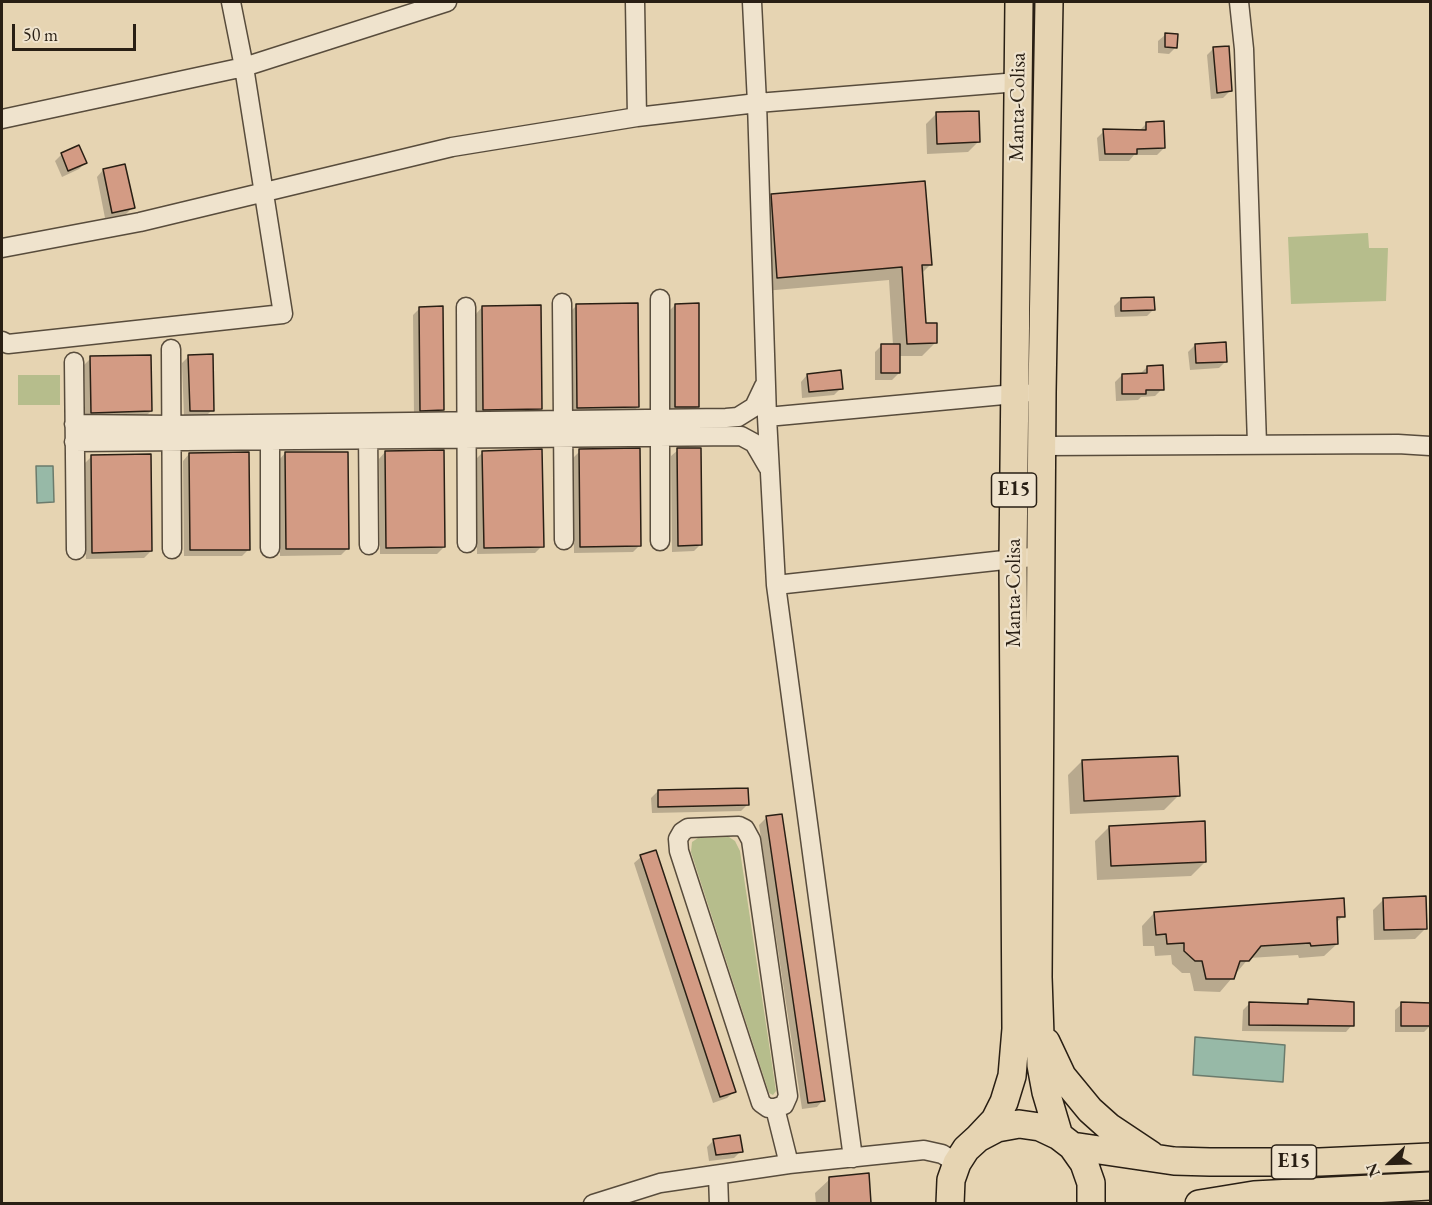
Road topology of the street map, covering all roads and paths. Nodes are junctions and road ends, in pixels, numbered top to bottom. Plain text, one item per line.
1 (231, 2) edge
2 (447, 2) edge
3 (635, 2) edge
4 (752, 2) edge
5 (1019, 2) edge
6 (1048, 2) edge
7 (1239, 2) edge
8 (244, 67) junction
9 (1018, 82) junction
10 (758, 103) junction
11 (638, 117) junction
12 (2, 119) edge
13 (264, 194) junction
14 (2, 248) edge
15 (660, 299) dead end
16 (562, 303) dead end
17 (466, 307) dead end
18 (2, 341) edge
19 (171, 349) dead end
20 (74, 362) dead end
21 (766, 382) junction
22 (1042, 392) junction
23 (1014, 394) junction
24 (767, 417) junction
25 (722, 418) junction
26 (660, 427) junction
27 (564, 428) junction
28 (466, 429) junction
29 (368, 431) junction
30 (270, 432) junction
31 (74, 433) junction
32 (172, 433) junction
33 (722, 436) junction
34 (1257, 444) junction
35 (1043, 446) junction
36 (1431, 446) edge
37 (770, 470) junction
38 (564, 540) dead end
39 (660, 541) dead end
40 (467, 543) dead end
41 (369, 545) dead end
42 (270, 548) dead end
43 (172, 549) dead end
44 (76, 550) dead end
45 (1041, 556) junction
46 (1013, 559) junction
47 (776, 585) junction
48 (1040, 1029) junction
49 (775, 1108) junction
50 (978, 1138) junction
51 (1065, 1141) junction
52 (1431, 1157) edge
53 (853, 1158) junction
54 (1157, 1158) junction
55 (957, 1163) junction
56 (789, 1164) junction
57 (718, 1175) junction
58 (1431, 1186) edge
59 (604, 1201) edge
60 (719, 1203) edge
61 (950, 1203) edge
62 (1091, 1203) edge
63 (1199, 1203) edge

1 - 8 street
2 - 8 street
3 - 11 street
4 - 10 street
5 - 9 highway, Manta-Colisa / E15
6 - 22 highway, Manta-Colisa / E15
7 - 34 street
8 - 12 street
8 - 13 street
9 - 10 street
9 - 23 highway, Manta-Colisa / E15
10 - 11 street
10 - 21 street
11 - 13 street
13 - 14 street
13 - 18 street
15 - 26 street
16 - 27 street
17 - 28 street
19 - 32 street
20 - 31 street
21 - 24 street
21 - 25 street
22 - 23 street
22 - 35 highway, Manta-Colisa / E15
23 - 24 street
23 - 46 highway, Manta-Colisa / E15
24 - 37 street
25 - 26 street
25 - 33 street
26 - 27 street
26 - 33 street
26 - 39 street
27 - 28 street
27 - 38 street
28 - 29 street
28 - 40 street
29 - 30 street
29 - 41 street
30 - 32 street
30 - 42 street
31 - 32 street
31 - 44 street
32 - 43 street
33 - 37 street
34 - 35 street
34 - 36 street
35 - 45 highway, Manta-Colisa / E15
37 - 47 street
45 - 46 street
45 - 48 highway, Manta-Colisa / E15
46 - 47 street
46 - 50 highway, Manta-Colisa / E15
47 - 53 street
48 - 51 highway, Manta-Colisa / E15
48 - 54 highway
49 - 49 street
49 - 56 street
50 - 51 highway, E15
50 - 55 highway, E15
51 - 54 highway, E15
51 - 62 highway, E15
52 - 54 highway, E15
53 - 55 street
53 - 56 street
55 - 61 highway, E15
56 - 57 street
57 - 59 street
57 - 60 street
58 - 63 highway, E15

